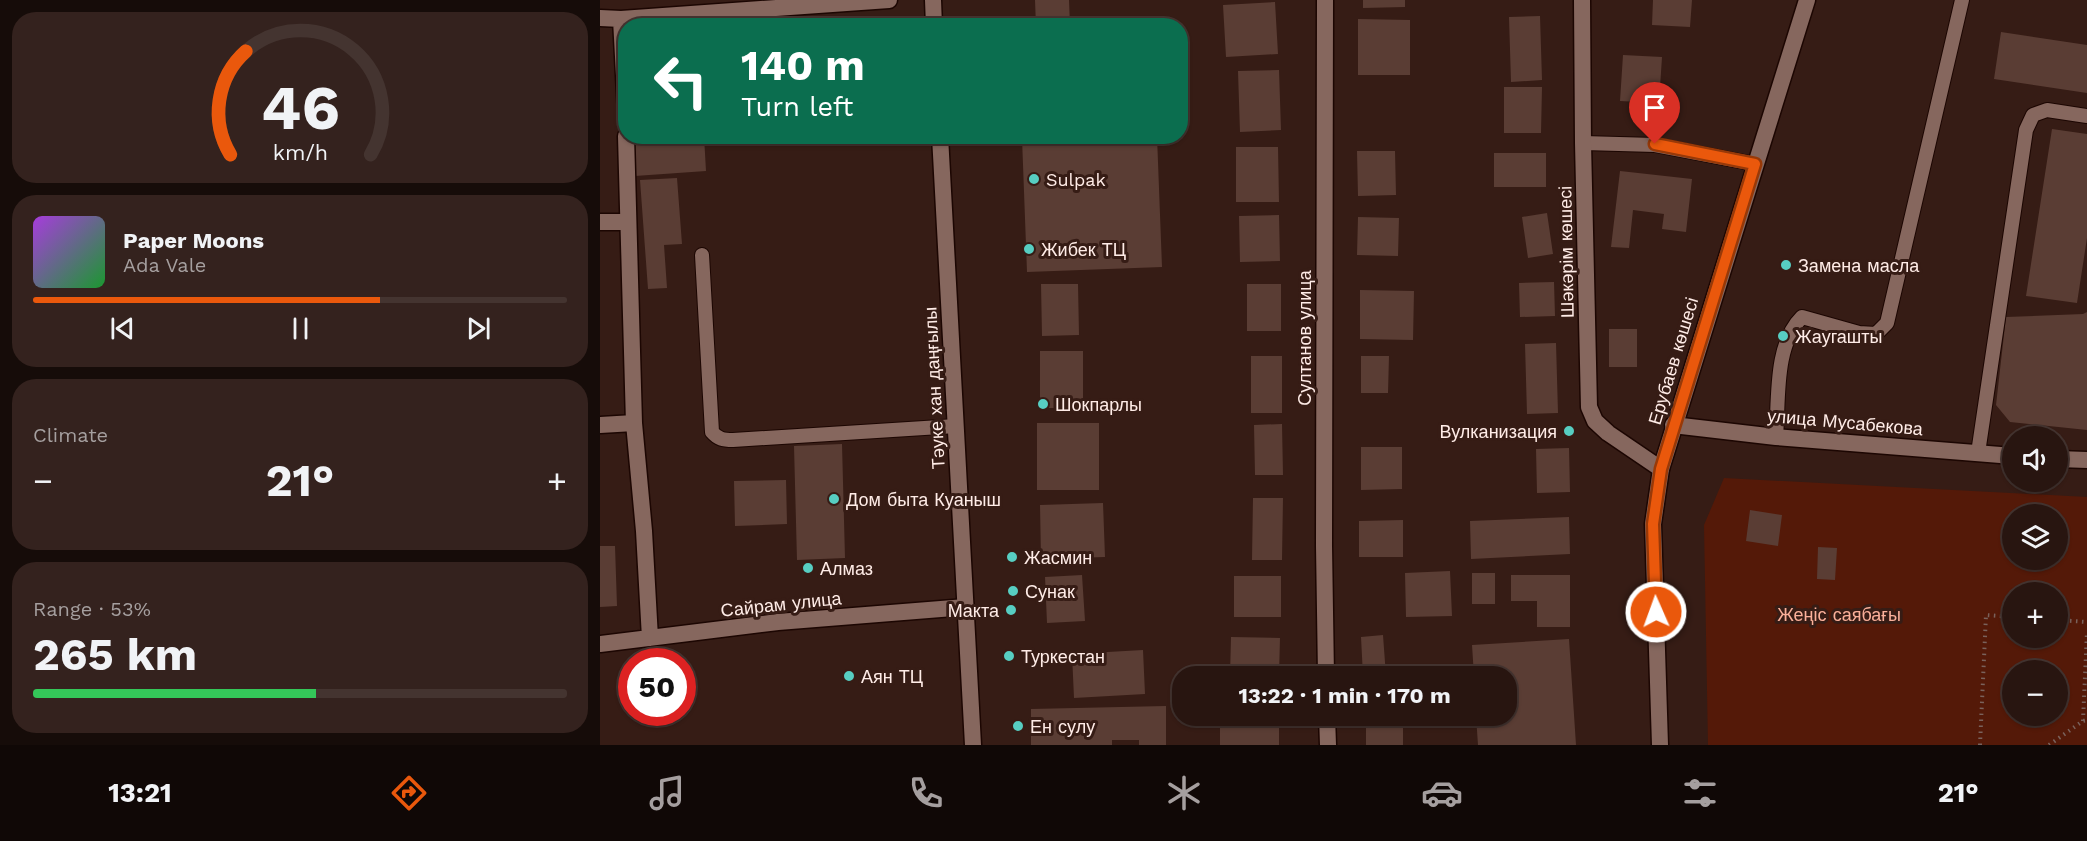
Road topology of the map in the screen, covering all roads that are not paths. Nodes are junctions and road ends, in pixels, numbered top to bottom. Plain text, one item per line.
1 (890, 0) edge
2 (933, 0) edge
3 (1325, 0) edge
4 (1582, 0) edge
5 (1807, 0) edge
6 (1962, 0) edge
7 (600, 18) edge
8 (635, 18) edge
9 (934, 18) edge
10 (618, 19) edge
11 (2087, 116) edge
12 (1583, 143) junction
13 (626, 144) edge
14 (940, 144) edge
15 (1755, 164) junction
16 (600, 222) edge
17 (628, 222) junction
18 (702, 255) dead end
19 (634, 423) junction
20 (600, 425) edge
21 (1673, 425) junction
22 (956, 426) junction
23 (1776, 437) junction
24 (1978, 453) junction
25 (2002, 455) edge
26 (2068, 459) edge
27 (2087, 460) edge
28 (1661, 469) junction
29 (966, 607) junction
30 (650, 638) junction
31 (600, 644) edge
32 (1326, 666) edge
33 (1327, 726) edge
34 (973, 745) edge
35 (1328, 745) edge
36 (1660, 745) edge

1 - 8 street
2 - 9 street
3 - 32 street, Султанов улица
4 - 12 street, Шәкәрім көшесі
5 - 15 street, Ерубаев көшесі
6 - 23 lane
7 - 10 street
11 - 24 lane
12 - 15 lane
12 - 28 street, Шәкәрім көшесі
13 - 17 street
14 - 22 street, Тәуке хан даңғылы
15 - 21 street, Ерубаев көшесі
16 - 17 street
17 - 19 street
18 - 22 lane
19 - 20 street
19 - 30 street
21 - 23 street, улица Мусабекова
21 - 28 street, Ерубаев көшесі
22 - 29 street, Тәуке хан даңғылы
23 - 24 street, улица Мусабекова
24 - 25 street, улица Мусабекова
26 - 27 street
28 - 36 street, Ерубаев көшесі
29 - 30 street, Сайрам улица
29 - 34 street, Тәуке хан даңғылы
30 - 31 street, Сайрам улица
33 - 35 street

